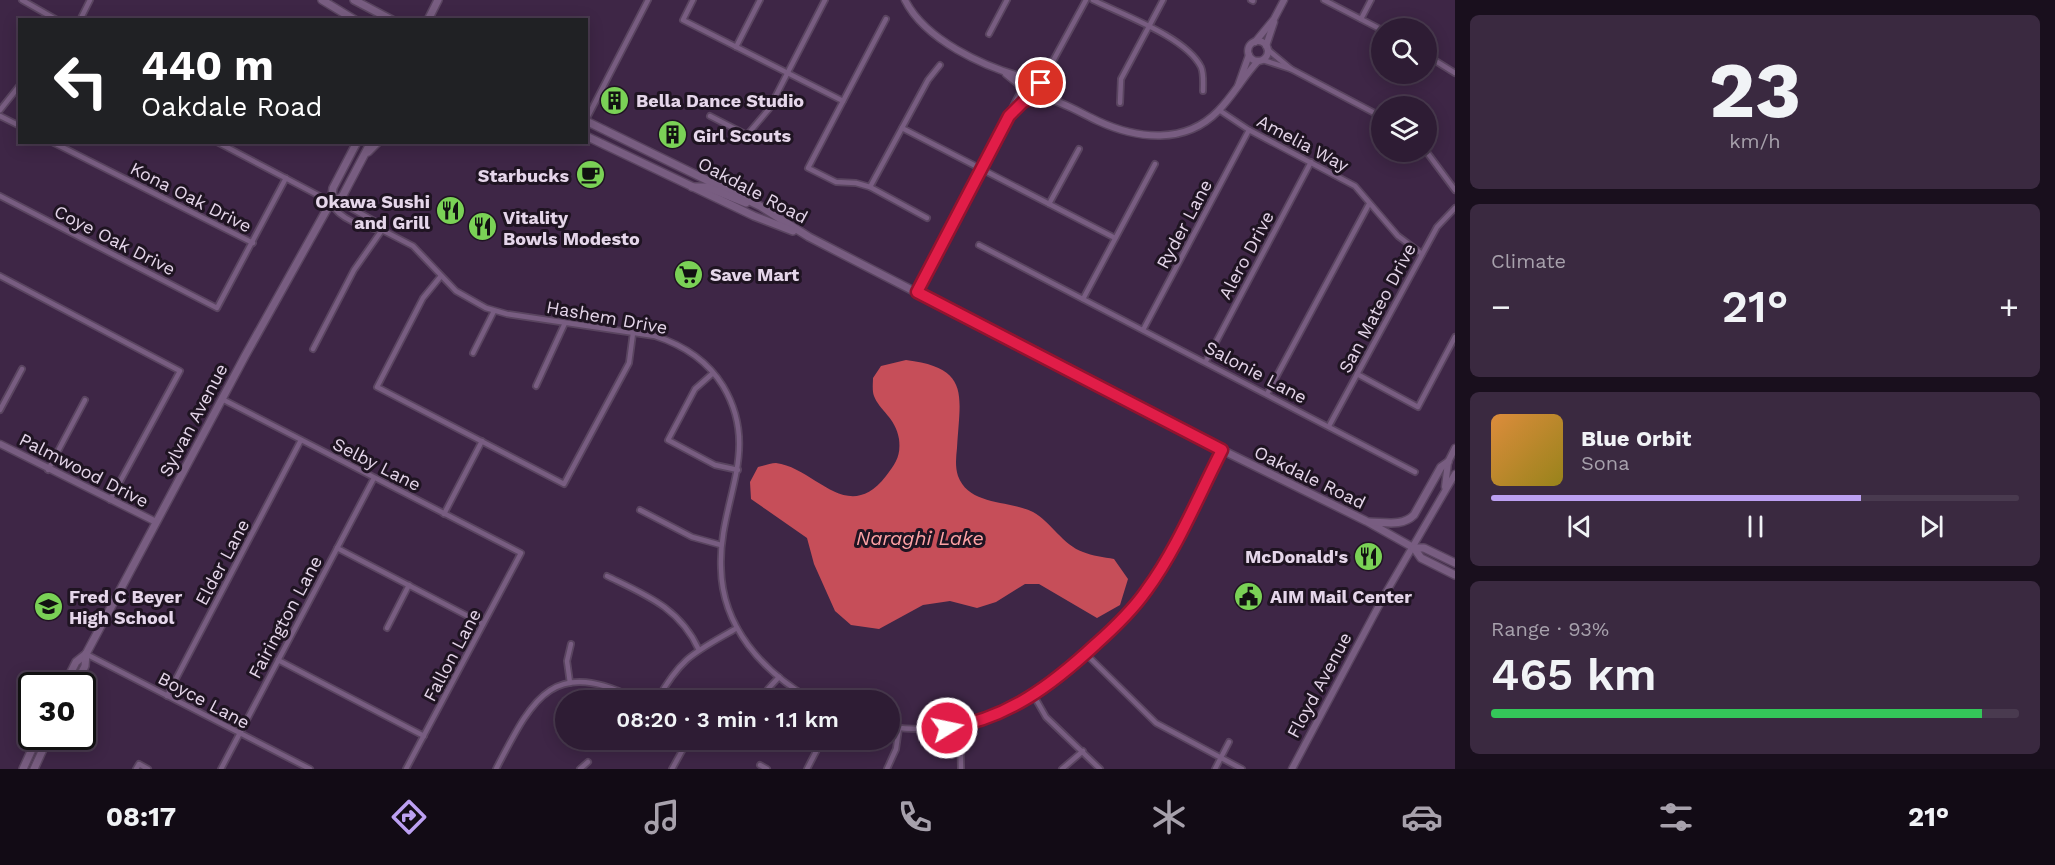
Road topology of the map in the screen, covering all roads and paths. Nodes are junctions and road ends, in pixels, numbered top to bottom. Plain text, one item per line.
1 (22, 0) edge
2 (90, 0) edge
3 (322, 0) edge
4 (354, 0) edge
5 (438, 0) edge
6 (648, 0) edge
7 (693, 0) edge
8 (760, 0) edge
9 (825, 0) edge
10 (905, 0) edge
11 (1007, 0) edge
12 (1086, 0) edge
13 (1093, 0) edge
14 (1163, 0) edge
15 (1284, 0) edge
16 (1324, 0) edge
17 (1371, 0) edge
18 (54, 18) edge
19 (81, 18) edge
20 (353, 18) edge
21 (388, 18) edge
22 (429, 18) edge
23 (886, 19) dead end
24 (1274, 19) junction
25 (1360, 19) junction
26 (1371, 24) edge
27 (1148, 28) junction
28 (989, 34) dead end
29 (1254, 42) junction
30 (736, 47) junction
31 (1267, 48) junction
32 (1249, 55) junction
33 (1260, 60) junction
34 (1052, 61) junction
35 (1437, 62) edge
36 (940, 65) dead end
37 (1291, 69) junction
38 (1003, 72) junction
39 (787, 73) junction
40 (1455, 73) edge
41 (1030, 77) junction
42 (1042, 84) junction
43 (1238, 86) junction
44 (18, 88) edge
45 (1022, 88) junction
46 (1203, 91) dead end
47 (1033, 97) junction
48 (843, 101) junction
49 (1061, 102) junction
50 (1120, 104) dead end
51 (0, 110) edge
52 (1219, 110) junction
53 (1371, 111) edge
54 (0, 116) edge
55 (710, 116) dead end
56 (1009, 116) junction
57 (588, 117) edge
58 (588, 122) edge
59 (18, 125) edge
60 (902, 128) junction
61 (1249, 130) junction
62 (588, 137) edge
63 (56, 144) edge
64 (221, 144) edge
65 (356, 144) edge
66 (370, 144) edge
67 (376, 144) edge
68 (1079, 149) dead end
69 (366, 153) junction
70 (1311, 162) junction
71 (1434, 162) edge
72 (1155, 164) dead end
73 (981, 169) junction
74 (1455, 176) edge
75 (286, 178) junction
76 (1449, 181) junction
77 (692, 187) junction
78 (870, 187) junction
79 (1455, 190) edge
80 (0, 196) edge
81 (331, 202) junction
82 (1049, 204) junction
83 (1369, 204) junction
84 (760, 206) junction
85 (1455, 208) edge
86 (927, 218) dead end
87 (382, 230) junction
88 (809, 237) junction
89 (1115, 238) junction
90 (253, 243) junction
91 (979, 245) dead end
92 (1422, 254) junction
93 (0, 276) edge
94 (441, 276) junction
95 (917, 292) junction
96 (1083, 299) junction
97 (494, 310) junction
98 (565, 322) junction
99 (1143, 330) junction
100 (633, 333) junction
101 (1455, 337) edge
102 (313, 350) dead end
103 (473, 353) dead end
104 (1206, 361) junction
105 (22, 369) dead end
106 (714, 373) junction
107 (1357, 374) junction
108 (536, 386) dead end
109 (1267, 394) junction
110 (222, 399) junction
111 (84, 400) dead end
112 (0, 410) edge
113 (1329, 426) junction
114 (301, 440) junction
115 (482, 441) junction
116 (0, 444) edge
117 (1455, 448) edge
118 (1222, 450) junction
119 (1448, 462) junction
120 (48, 470) junction
121 (738, 471) junction
122 (1415, 472) dead end
123 (1455, 474) edge
124 (374, 478) junction
125 (1445, 491) junction
126 (110, 500) junction
127 (640, 510) dead end
128 (444, 514) junction
129 (1366, 521) junction
130 (156, 522) junction
131 (721, 545) junction
132 (337, 548) junction
133 (1414, 548) junction
134 (521, 553) joint
135 (1455, 563) edge
136 (1455, 575) edge
137 (607, 576) dead end
138 (409, 585) junction
139 (483, 624) junction
140 (387, 628) dead end
141 (737, 628) junction
142 (571, 644) dead end
143 (699, 650) junction
144 (86, 654) junction
145 (1086, 654) junction
146 (278, 660) junction
147 (71, 672) edge
148 (82, 672) edge
149 (779, 677) junction
150 (570, 683) junction
151 (768, 689) dead end
152 (616, 690) edge
153 (663, 690) edge
154 (798, 690) edge
155 (166, 696) junction
156 (1034, 696) junction
157 (960, 726) junction
158 (900, 728) edge
159 (239, 734) junction
160 (424, 736) junction
161 (1229, 742) dead end
162 (32, 750) edge
163 (43, 750) edge
164 (682, 750) edge
165 (817, 750) edge
166 (896, 750) edge
167 (1083, 751) junction
168 (1221, 758) junction
169 (588, 762) dead end
170 (760, 765) dead end
171 (137, 767) edge
172 (23, 769) edge
173 (34, 769) edge
174 (148, 769) edge
175 (220, 769) edge
176 (310, 769) edge
177 (406, 769) edge
178 (496, 769) edge
179 (580, 769) edge
180 (672, 769) edge
181 (767, 769) edge
182 (807, 769) edge
183 (887, 769) edge
184 (961, 769) edge
185 (1062, 769) edge
186 (1100, 769) edge
187 (1215, 769) edge
188 (1242, 769) edge
189 (1292, 769) edge

1 - 18 street
2 - 19 street
3 - 20 main road
4 - 21 main road
5 - 22 main road
6 - 57 street
7 - 30 street
8 - 30 street
9 - 39 street
10 - 38 street
11 - 28 street
12 - 34 street
13 - 27 street
14 - 27 street
15 - 24 street
16 - 25 street
17 - 25 street
23 - 48 street
24 - 29 street
24 - 31 street
25 - 26 street
27 - 46 street
27 - 50 street
29 - 31 street
29 - 32 street
30 - 39 street
31 - 33 street
31 - 37 street
32 - 33 street
32 - 43 street
33 - 37 street
33 - 43 street
34 - 41 street
34 - 42 street
35 - 40 street
36 - 60 street
37 - 53 street
38 - 41 street
38 - 45 street
39 - 48 street
39 - 55 street
41 - 42 street
41 - 45 street
42 - 47 street
42 - 49 street
43 - 52 street
44 - 51 street
45 - 47 street
45 - 56 street
47 - 49 street
47 - 56 street
48 - 78 street
49 - 52 street
52 - 61 street, Amelia Way
54 - 59 street
56 - 73 street
58 - 84 main road, Oakdale Road
60 - 73 street
60 - 78 street
61 - 70 street, Amelia Way
61 - 99 street, Ryder Lane
62 - 77 main road, Oakdale Road
63 - 90 street, Kona Oak Drive
64 - 75 street
65 - 81 main road, Sylvan Avenue
66 - 69 main road, Sylvan Avenue
67 - 69 main road
68 - 82 street
69 - 81 main road, Sylvan Avenue
70 - 83 street, Amelia Way
70 - 104 street, Alero Drive
71 - 76 street
72 - 89 street
73 - 82 street
73 - 95 street
74 - 76 street
75 - 81 street
75 - 90 street
76 - 79 street
77 - 84 main road
77 - 88 main road, Oakdale Road
78 - 86 street
80 - 90 street, Coye Oak Drive
81 - 87 street, Hashem Drive
81 - 87 street
81 - 110 main road, Sylvan Avenue
82 - 89 street
83 - 92 street, Amelia Way
83 - 109 street
84 - 88 main road, Oakdale Road
85 - 92 street, San Mateo Drive
87 - 94 street, Hashem Drive
87 - 102 street
88 - 95 main road, Oakdale Road
89 - 96 street
91 - 96 street, Salonie Lane
92 - 107 street, San Mateo Drive
93 - 126 street
94 - 97 street, Hashem Drive
94 - 115 street
95 - 118 main road, Oakdale Road
96 - 99 street, Salonie Lane
97 - 98 street, Hashem Drive
97 - 103 street
98 - 100 street, Hashem Drive
98 - 108 street
99 - 104 street, Salonie Lane
100 - 106 street, Hashem Drive
100 - 115 street
101 - 107 street
104 - 109 street, Salonie Lane
105 - 112 street
106 - 121 street, Hashem Drive
106 - 121 street
107 - 113 street, San Mateo Drive
109 - 113 street, Salonie Lane
110 - 114 street, Selby Lane
110 - 130 main road, Sylvan Avenue
111 - 120 street
113 - 122 street, Salonie Lane
114 - 124 street, Selby Lane
114 - 155 street, Elder Lane
115 - 128 street
116 - 120 street, Palmwood Drive
117 - 119 street, Floyd Avenue
118 - 129 main road, Oakdale Road
118 - 145 street
119 - 125 street, Floyd Avenue
119 - 129 main road
120 - 126 street, Palmwood Drive
121 - 131 street, Hashem Drive
123 - 125 street, Floyd Avenue
124 - 128 street, Selby Lane
124 - 132 street, Fairington Lane
125 - 133 street, Floyd Avenue
126 - 130 street, Palmwood Drive
127 - 131 street
128 - 134 street, Selby Lane
129 - 133 main road, Oakdale Road
130 - 144 main road, Sylvan Avenue
131 - 141 street, Hashem Drive
132 - 138 street
132 - 146 street, Fairington Lane
133 - 135 main road, Oakdale Road
133 - 136 main road, Oakdale Road
133 - 189 street, Floyd Avenue
134 - 139 street, Fallon Lane
137 - 143 street
138 - 139 street
138 - 140 street
139 - 160 street, Fallon Lane
141 - 143 street
141 - 149 street, Hashem Drive
142 - 150 street
143 - 153 street
144 - 147 main road, Sylvan Avenue
144 - 148 main road, Sylvan Avenue
144 - 155 street, Boyce Lane
145 - 156 street
145 - 168 street
146 - 159 street, Fairington Lane
146 - 160 street
149 - 151 street
149 - 154 street, Hashem Drive
150 - 152 street
150 - 178 street
155 - 159 street, Boyce Lane
156 - 157 street
156 - 167 street
157 - 158 street
157 - 184 street
159 - 175 street, Fairington Lane
159 - 176 street, Boyce Lane
160 - 177 street, Fallon Lane
161 - 168 street
162 - 172 main road
163 - 173 main road
164 - 180 street
165 - 182 street
166 - 183 street
167 - 185 street
167 - 186 street
168 - 187 street
168 - 188 street
169 - 179 street
170 - 181 street
171 - 174 street

